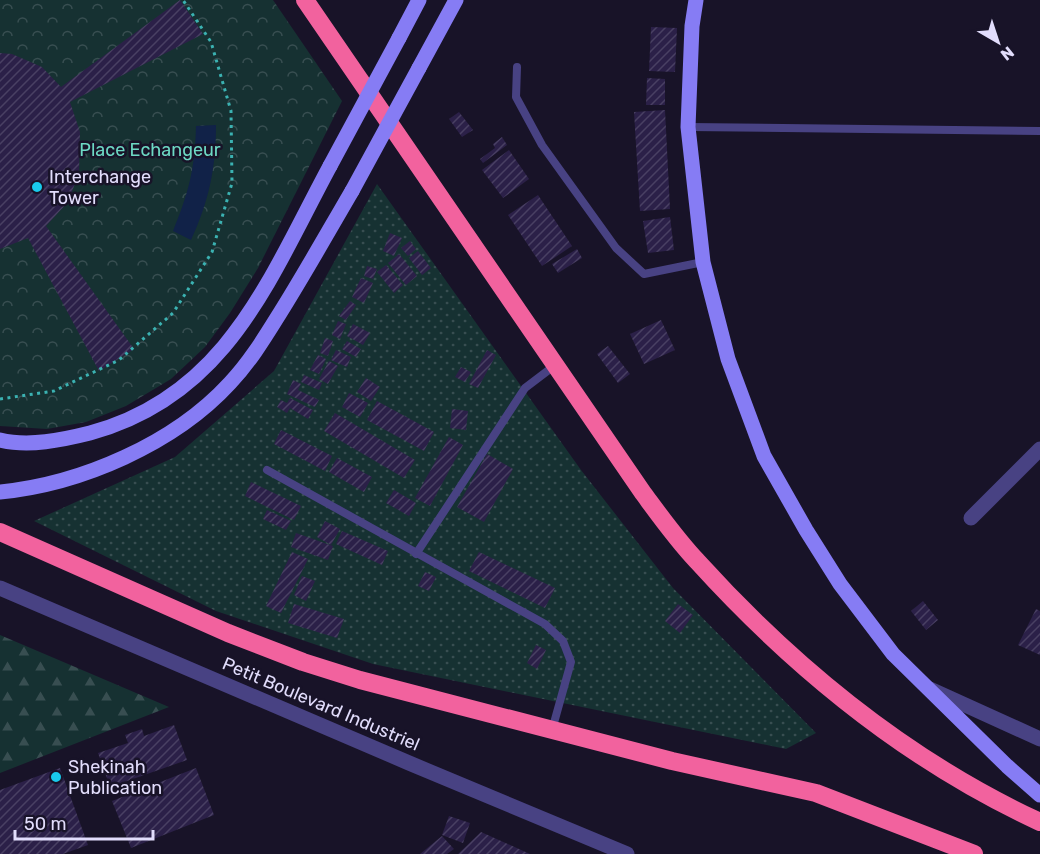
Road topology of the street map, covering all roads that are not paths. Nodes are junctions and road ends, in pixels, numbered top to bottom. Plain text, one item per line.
1 (305, 0) edge
2 (419, 0) edge
3 (456, 0) edge
4 (696, 0) edge
5 (517, 67) dead end
6 (688, 128) junction
7 (1040, 130) edge
8 (703, 262) junction
9 (556, 366) junction
10 (0, 440) edge
11 (1040, 449) edge
12 (267, 470) dead end
13 (0, 492) edge
14 (971, 518) dead end
15 (0, 532) edge
16 (416, 554) junction
17 (0, 588) edge
18 (930, 689) junction
19 (552, 730) junction
20 (1040, 739) edge
21 (1040, 795) edge
22 (1040, 822) edge
23 (627, 854) edge
24 (974, 854) edge

1 - 9 highway
2 - 10 main road, bridge
3 - 13 main road, bridge
4 - 6 main road
5 - 8 lane
6 - 7 lane
6 - 8 main road
8 - 18 main road
9 - 16 lane
9 - 22 highway
11 - 14 street
12 - 16 lane
15 - 19 highway
16 - 19 lane
17 - 23 street, Petit Boulevard Industriel
18 - 20 street
18 - 21 main road
19 - 24 highway

